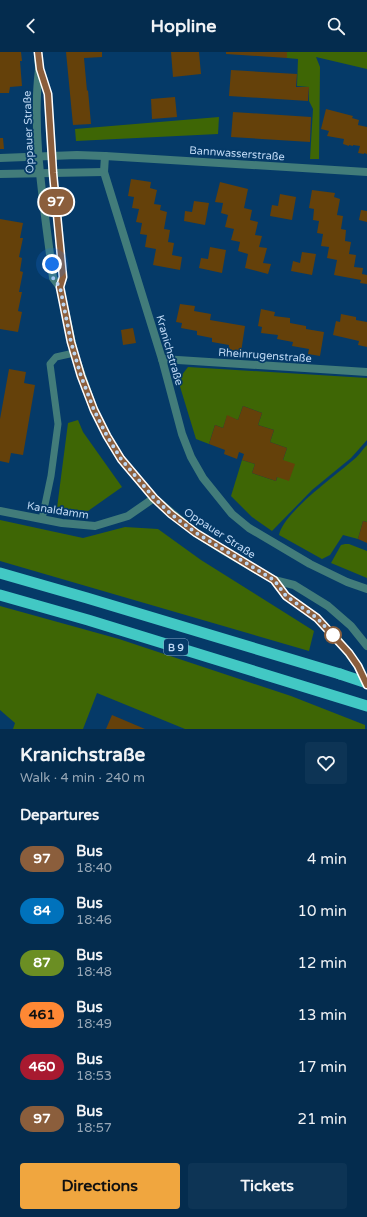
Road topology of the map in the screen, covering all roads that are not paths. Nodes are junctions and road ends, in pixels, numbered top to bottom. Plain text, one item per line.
1 (38, 52) edge
2 (40, 69) junction
3 (52, 156) junction
4 (105, 156) junction
5 (40, 157) junction
6 (0, 158) edge
7 (104, 172) junction
8 (367, 172) edge
9 (41, 173) junction
10 (53, 173) junction
11 (0, 174) edge
12 (60, 287) junction
13 (74, 353) junction
14 (162, 359) junction
15 (367, 372) edge
16 (154, 498) junction
17 (0, 511) edge
18 (42, 519) junction
19 (0, 574) edge
20 (274, 580) junction
21 (367, 589) edge
22 (0, 595) edge
23 (367, 646) edge
24 (367, 684) edge
25 (367, 706) edge

1 - 2 street, Oppauer Straße
2 - 3 street, Oppauer Straße
2 - 5 street, Oppauer Straße
3 - 4 street, Bannwasserstraße
3 - 5 street, Bannwasserstraße
3 - 10 street, Oppauer Straße
4 - 7 street
4 - 8 street, Bannwasserstraße
5 - 6 street, Bannwasserstraße
5 - 9 street, Oppauer Straße
7 - 10 street
7 - 14 street, Kranichstraße
9 - 10 street
9 - 11 street
9 - 12 street, Oppauer Straße
10 - 12 street, Oppauer Straße
12 - 13 street, Oppauer Straße
13 - 16 street, Oppauer Straße
13 - 18 lane
14 - 15 street, Rheinrugenstraße
14 - 21 street, Kranichstraße
16 - 18 street, Kanaldamm
16 - 20 street, Oppauer Straße
17 - 18 street, Kanaldamm
19 - 24 highway, B 9, bridge
20 - 23 street, Oppauer Straße
20 - 24 street, Oppauer Straße
22 - 25 highway, B 9

